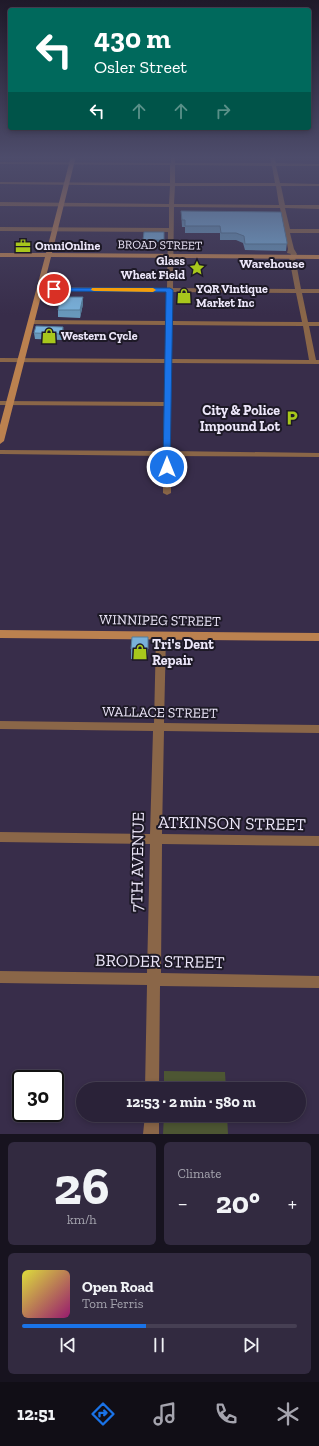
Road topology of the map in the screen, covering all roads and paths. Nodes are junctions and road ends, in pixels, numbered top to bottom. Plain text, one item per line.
1 (61, 209) edge
2 (173, 209) edge
3 (283, 209) edge
4 (0, 229) edge
5 (55, 229) junction
6 (172, 230) junction
7 (287, 231) junction
8 (319, 231) edge
9 (0, 255) edge
10 (292, 255) junction
11 (48, 257) junction
12 (319, 257) edge
13 (171, 258) junction
14 (0, 259) edge
15 (319, 261) edge
16 (40, 289) junction
17 (170, 290) junction
18 (299, 290) junction
19 (319, 290) edge
20 (31, 322) junction
21 (169, 323) junction
22 (306, 324) junction
23 (319, 324) edge
24 (0, 360) edge
25 (21, 361) junction
26 (168, 362) junction
27 (316, 362) edge
28 (0, 403) edge
29 (10, 403) junction
30 (167, 404) junction
31 (0, 441) edge
32 (0, 452) edge
33 (167, 454) junction
34 (319, 455) edge
35 (167, 493) dead end
36 (0, 634) edge
37 (161, 636) junction
38 (319, 637) edge
39 (0, 725) edge
40 (159, 726) junction
41 (319, 729) edge
42 (0, 837) edge
43 (156, 839) junction
44 (319, 841) edge
45 (0, 977) edge
46 (154, 979) junction
47 (319, 982) edge
48 (152, 1082) edge
49 (152, 1122) edge
50 (151, 1134) edge

1 - 5 street
2 - 6 street
3 - 7 street
4 - 5 street
5 - 6 street
5 - 11 street
6 - 13 street
7 - 8 street
7 - 10 street
9 - 11 street, BROAD STREET
10 - 12 street, BROAD STREET
10 - 13 street, BROAD STREET
10 - 15 street, BROAD STREET
10 - 18 street
11 - 13 street, BROAD STREET
11 - 14 street, BROAD STREET
11 - 16 street
13 - 17 street
16 - 17 street
16 - 20 street
17 - 18 street
17 - 21 street
18 - 19 street
18 - 22 street
20 - 21 street
20 - 25 street
21 - 22 street
21 - 26 street
22 - 23 street
22 - 27 street
24 - 25 street
25 - 26 street
25 - 29 street
26 - 27 street
26 - 30 street
28 - 29 street
29 - 30 street
29 - 31 street
30 - 33 street
32 - 33 street
33 - 34 street
33 - 35 street
36 - 37 street, WINNIPEG STREET
37 - 38 street, WINNIPEG STREET
37 - 40 street, 7TH AVENUE
39 - 40 street, WALLACE STREET
40 - 41 street, WALLACE STREET
40 - 43 street, 7TH AVENUE
42 - 43 street, ATKINSON STREET
43 - 44 street, ATKINSON STREET
43 - 46 street, 7TH AVENUE
45 - 46 street, BRODER STREET
46 - 47 street, BRODER STREET
46 - 48 street, 7TH AVENUE
49 - 50 street

